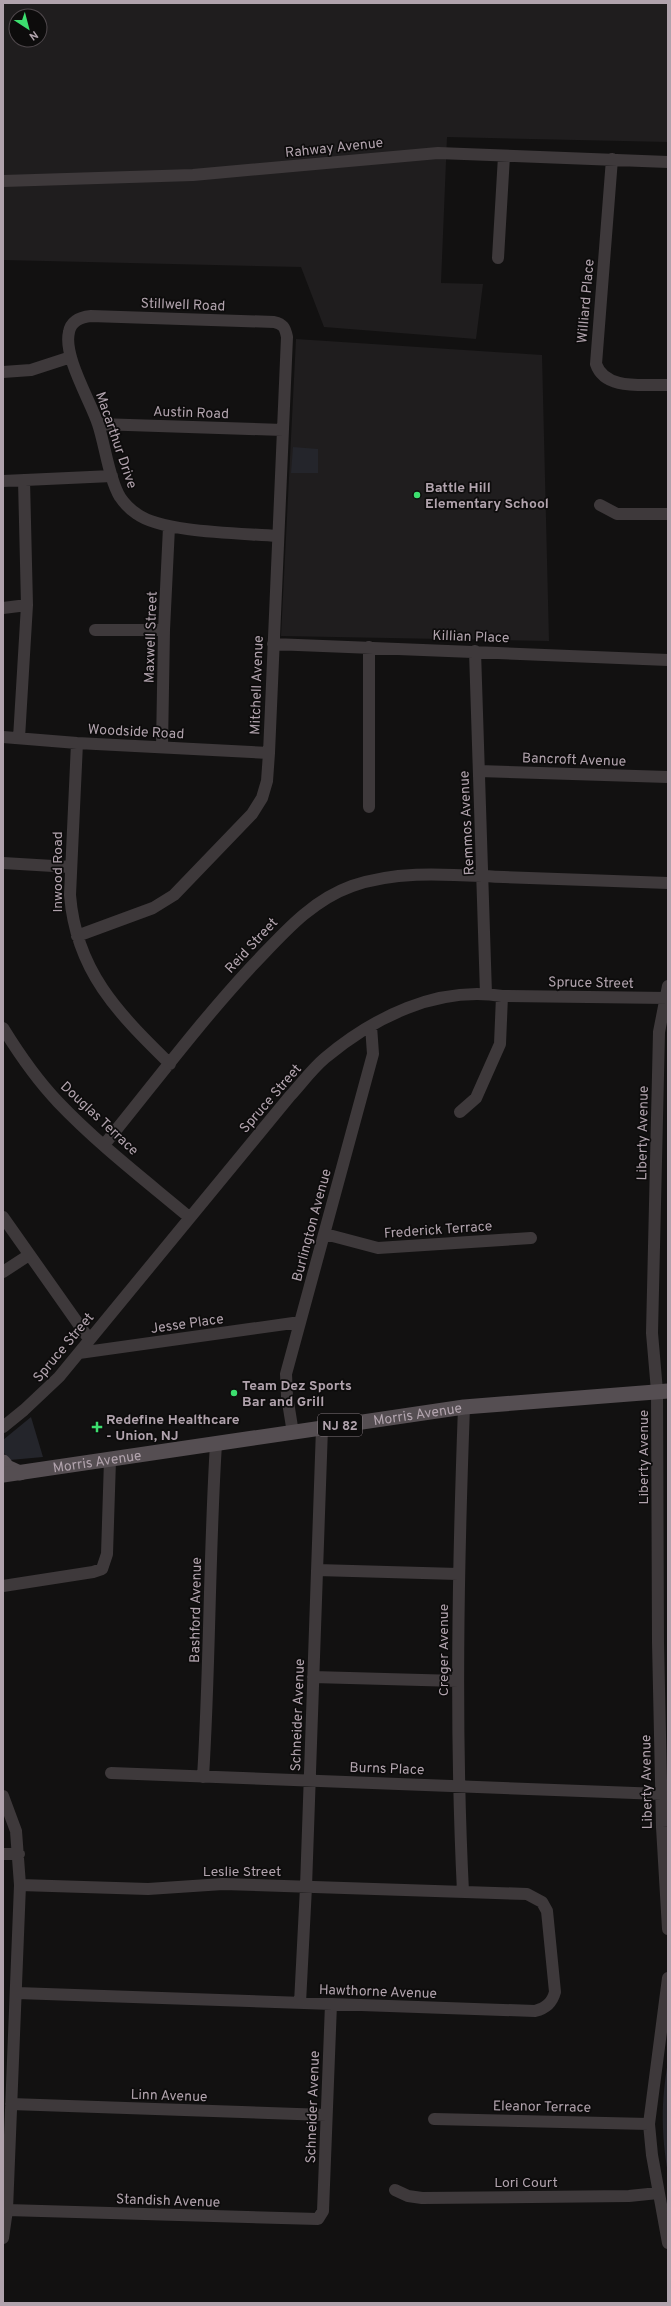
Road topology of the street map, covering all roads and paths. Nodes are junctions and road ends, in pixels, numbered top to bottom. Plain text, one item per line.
1 (504, 156) junction
2 (612, 159) junction
3 (668, 162) edge
4 (3, 181) edge
5 (498, 258) dead end
6 (72, 324) joint
7 (287, 337) joint
8 (71, 357) junction
9 (3, 372) edge
10 (668, 385) edge
11 (98, 424) junction
12 (283, 430) junction
13 (112, 476) junction
14 (24, 480) junction
15 (3, 481) edge
16 (600, 505) dead end
17 (668, 514) edge
18 (169, 527) junction
19 (277, 536) junction
20 (27, 605) junction
21 (3, 608) edge
22 (95, 630) dead end
23 (164, 630) junction
24 (273, 644) junction
25 (369, 647) junction
26 (475, 651) junction
27 (668, 660) edge
28 (3, 737) edge
29 (19, 738) junction
30 (76, 743) junction
31 (162, 747) junction
32 (269, 753) junction
33 (479, 771) junction
34 (668, 777) edge
35 (369, 806) dead end
36 (3, 863) edge
37 (70, 866) junction
38 (484, 876) junction
39 (668, 883) edge
40 (77, 936) junction
41 (486, 994) junction
42 (667, 994) edge
43 (502, 996) junction
44 (371, 1026) junction
45 (3, 1028) edge
46 (170, 1064) junction
47 (460, 1112) dead end
48 (104, 1145) junction
49 (3, 1217) edge
50 (189, 1217) junction
51 (325, 1234) junction
52 (531, 1238) dead end
53 (30, 1255) junction
54 (3, 1272) edge
55 (300, 1322) junction
56 (89, 1339) junction
57 (79, 1353) junction
58 (663, 1391) edge
59 (464, 1407) junction
60 (3, 1428) edge
61 (322, 1428) junction
62 (293, 1432) junction
63 (216, 1444) junction
64 (110, 1460) junction
65 (3, 1462) edge
66 (20, 1473) junction
67 (3, 1475) edge
68 (317, 1570) junction
69 (458, 1574) junction
70 (3, 1586) edge
71 (663, 1642) edge
72 (313, 1677) junction
73 (458, 1681) junction
74 (111, 1773) dead end
75 (203, 1777) junction
76 (309, 1780) junction
77 (458, 1785) junction
78 (661, 1794) junction
79 (3, 1796) edge
80 (665, 1827) edge
81 (3, 1854) edge
82 (19, 1854) junction
83 (20, 1884) junction
84 (306, 1887) junction
85 (463, 1892) junction
86 (668, 1929) edge
87 (668, 1978) edge
88 (17, 1993) junction
89 (300, 2003) junction
90 (331, 2004) junction
91 (11, 2104) junction
92 (326, 2115) junction
93 (434, 2119) dead end
94 (649, 2124) junction
95 (395, 2190) dead end
96 (658, 2192) junction
97 (7, 2210) junction
98 (323, 2211) joint
99 (3, 2238) edge
100 (668, 2243) edge

1 - 2 street, Rahway Avenue
1 - 4 street, Rahway Avenue
1 - 5 street
2 - 3 street, Rahway Avenue
2 - 10 street, Williard Place
6 - 7 street, Stillwell Road
6 - 8 street, Macarthur Drive
7 - 12 street, Mitchell Avenue
8 - 9 street
8 - 11 street, Macarthur Drive
11 - 12 street, Austin Road
11 - 13 street, Macarthur Drive
12 - 19 street, Mitchell Avenue
13 - 14 street
13 - 18 street, Macarthur Drive
14 - 15 street
14 - 20 street
16 - 17 street
18 - 19 street, Macarthur Drive
18 - 23 street, Maxwell Street
19 - 24 street, Mitchell Avenue
20 - 21 street
20 - 29 street
22 - 23 street
23 - 31 street, Maxwell Street
24 - 25 street, Killian Place
24 - 32 street, Mitchell Avenue
25 - 26 street, Killian Place
25 - 35 street
26 - 27 street, Killian Place
26 - 33 street, Remmos Avenue
28 - 29 street, Woodside Road
29 - 30 street, Woodside Road
30 - 31 street, Woodside Road
30 - 37 street, Inwood Road
31 - 32 street, Woodside Road
32 - 40 street, Mitchell Avenue
33 - 34 street, Bancroft Avenue
33 - 38 street, Remmos Avenue
36 - 37 street
37 - 40 street, Inwood Road
38 - 39 street, Reid Street
38 - 41 street, Remmos Avenue
38 - 46 street, Reid Street
40 - 46 street, Inwood Road
41 - 43 street, Spruce Street
41 - 44 street, Spruce Street
42 - 43 street, Spruce Street
42 - 58 street, Liberty Avenue
43 - 47 street
44 - 50 street, Spruce Street
44 - 51 street, Burlington Avenue
45 - 48 street, Douglas Terrace
46 - 48 street, Reid Street
48 - 50 street, Douglas Terrace
49 - 53 street
50 - 56 street, Spruce Street
51 - 52 street, Frederick Terrace
51 - 55 street, Burlington Avenue
53 - 54 street
53 - 56 street
55 - 57 street, Jesse Place
55 - 62 street, Burlington Avenue
56 - 57 street, Spruce Street
57 - 60 street, Spruce Street
58 - 59 main road, Morris Avenue / NJ 82
58 - 71 street, Liberty Avenue
59 - 61 main road, Morris Avenue / NJ 82
59 - 69 street, Creger Avenue
61 - 62 main road, Morris Avenue / NJ 82
61 - 68 street, Schneider Avenue
62 - 63 main road, Morris Avenue / NJ 82
63 - 64 main road, Morris Avenue / NJ 82
63 - 75 street, Bashford Avenue
64 - 66 main road, Morris Avenue / NJ 82
64 - 70 street
65 - 66 main road
66 - 67 main road, Morris Avenue / NJ 82
68 - 69 street
68 - 72 street, Schneider Avenue
69 - 73 street, Creger Avenue
71 - 78 street, Liberty Avenue
72 - 73 street
72 - 76 street, Schneider Avenue
73 - 77 street, Creger Avenue
74 - 75 street, Burns Place
75 - 76 street, Burns Place
76 - 77 street, Burns Place
76 - 84 street, Schneider Avenue
77 - 78 street, Burns Place
77 - 85 street, Creger Avenue
78 - 80 street, Liberty Avenue
79 - 82 street
80 - 86 street, Liberty Avenue
81 - 82 street
82 - 83 street
83 - 84 street, Leslie Street
83 - 88 street
84 - 85 street, Leslie Street
84 - 89 street, Schneider Avenue
85 - 90 street, Hawthorne Avenue
87 - 94 street
88 - 89 street, Hawthorne Avenue
88 - 91 street
89 - 90 street, Hawthorne Avenue
90 - 92 street, Schneider Avenue
91 - 92 street, Linn Avenue
91 - 97 street
92 - 98 street, Schneider Avenue
93 - 94 street, Eleanor Terrace
94 - 96 street
95 - 96 street, Lori Court
96 - 100 street
97 - 98 street, Standish Avenue
97 - 99 street

